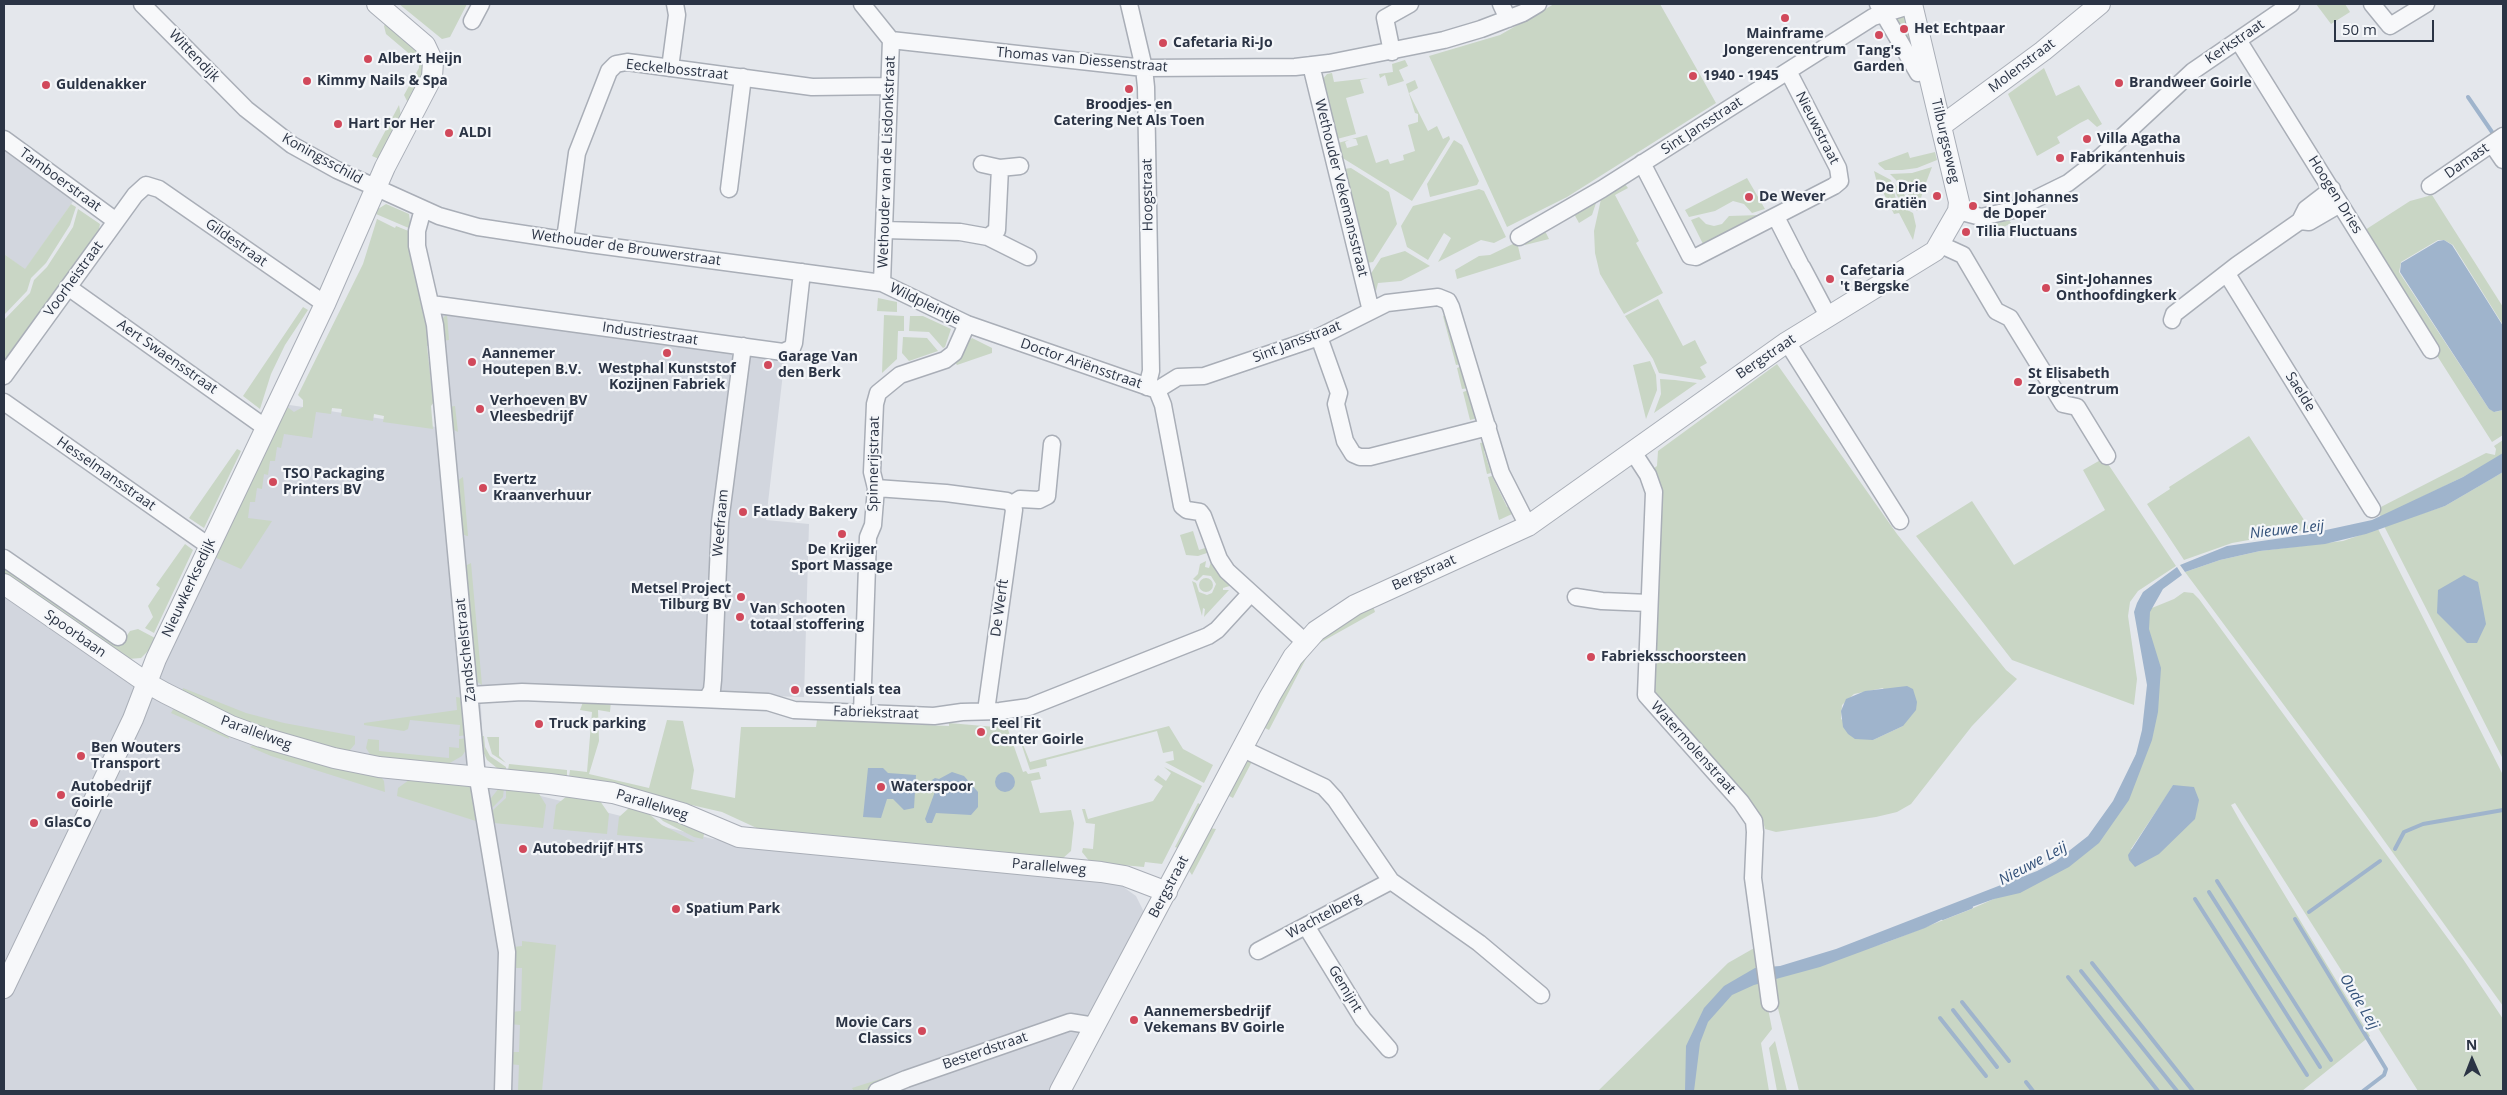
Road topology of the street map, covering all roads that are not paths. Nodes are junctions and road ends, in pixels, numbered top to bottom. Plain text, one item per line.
1 (142, 4) edge
2 (377, 4) edge
3 (481, 4) edge
4 (675, 4) edge
5 (862, 4) edge
6 (1129, 4) edge
7 (1410, 4) edge
8 (1501, 4) edge
9 (1538, 4) edge
10 (1912, 4) edge
11 (2100, 4) edge
12 (2291, 4) edge
13 (2372, 4) edge
14 (2426, 4) edge
15 (1881, 8) edge
16 (1508, 19) junction
17 (472, 21) dead end
18 (891, 40) junction
19 (2238, 40) junction
20 (1392, 52) junction
21 (1311, 65) junction
22 (670, 68) junction
23 (1144, 68) junction
24 (1788, 71) junction
25 (1928, 71) junction
26 (743, 77) junction
27 (889, 86) junction
28 (246, 109) joint
29 (1941, 126) junction
30 (4, 139) edge
31 (2498, 140) edge
32 (2503, 160) edge
33 (1642, 163) junction
34 (982, 164) dead end
35 (1020, 166) dead end
36 (1000, 168) junction
37 (146, 186) joint
38 (2430, 186) dead end
39 (376, 189) junction
40 (729, 189) dead end
41 (2332, 189) junction
42 (2340, 204) junction
43 (423, 210) junction
44 (1958, 211) junction
45 (1776, 216) junction
46 (116, 221) junction
47 (2300, 221) junction
48 (884, 230) junction
49 (988, 237) junction
50 (1519, 237) dead end
51 (565, 239) junction
52 (1940, 244) junction
53 (1028, 257) dead end
54 (802, 272) junction
55 (2227, 274) junction
56 (882, 283) junction
57 (68, 288) junction
58 (325, 304) junction
59 (431, 304) junction
60 (1371, 311) junction
61 (1828, 316) junction
62 (2172, 320) dead end
63 (967, 324) junction
64 (1319, 337) junction
65 (1787, 342) junction
66 (743, 346) junction
67 (2431, 350) dead end
68 (4, 376) edge
69 (1152, 388) junction
70 (4, 402) edge
71 (1487, 424) junction
72 (266, 428) junction
73 (1052, 444) dead end
74 (1633, 452) junction
75 (2107, 456) dead end
76 (876, 488) junction
77 (1012, 504) junction
78 (2372, 509) dead end
79 (1900, 521) dead end
80 (1528, 526) junction
81 (209, 546) junction
82 (4, 558) edge
83 (4, 584) edge
84 (1250, 594) junction
85 (1576, 597) dead end
86 (1649, 603) junction
87 (118, 637) dead end
88 (1305, 642) junction
89 (147, 683) junction
90 (471, 695) junction
91 (706, 699) junction
92 (862, 712) junction
93 (986, 712) junction
94 (1243, 749) junction
95 (480, 777) junction
96 (1390, 881) junction
97 (1167, 892) junction
98 (1306, 926) junction
99 (1258, 951) dead end
100 (4, 988) edge
101 (1541, 995) dead end
102 (1769, 998) dead end
103 (1095, 1026) junction
104 (1389, 1049) dead end
105 (503, 1091) edge
106 (876, 1091) edge
107 (1060, 1091) edge

1 - 28 street, Wittendijk
2 - 39 street, Nieuwkerksedijk
3 - 17 street
4 - 22 street
5 - 18 street
6 - 23 street, Hoogstraat
7 - 20 street
8 - 16 street
9 - 16 street, Thomas van Diessenstraat
10 - 15 street, Sint Jansstraat
10 - 25 street, Tilburgseweg
11 - 29 street, Molenstraat
12 - 19 street, Kerkstraat
13 - 14 street
15 - 24 street, Sint Jansstraat
15 - 25 street
16 - 20 street, Thomas van Diessenstraat
18 - 23 street, Thomas van Diessenstraat
18 - 27 street, Wethouder van de Lisdonkstraat
19 - 41 street, Hoogen Dries
19 - 44 street, Kerkstraat
20 - 21 street, Thomas van Diessenstraat
21 - 23 street, Thomas van Diessenstraat
21 - 60 street, Wethouder Vekemansstraat
22 - 26 street, Eeckelbosstraat
22 - 51 street, Eeckelbosstraat
23 - 69 street, Hoogstraat
24 - 33 street, Sint Jansstraat
24 - 45 street, Nieuwstraat
25 - 29 street, Tilburgseweg
26 - 27 street, Eeckelbosstraat
26 - 40 street, Eeckelbosstraat
27 - 48 street, Wethouder van de Lisdonkstraat
28 - 39 street, Koningsschild
29 - 44 street, Tilburgseweg
30 - 46 street, Tamboerstraat
31 - 32 street
31 - 38 street, Damast
33 - 45 street
33 - 50 street, Sint Jansstraat
34 - 36 street
35 - 36 street
36 - 49 street
37 - 46 street, Voorheistraat
37 - 58 street, Gildestraat
39 - 43 street, Wethouder de Brouwerstraat
39 - 58 street, Nieuwkerksedijk
41 - 42 street, Hoogen Dries
41 - 47 street
42 - 47 street
42 - 67 street, Hoogen Dries
43 - 51 street, Wethouder de Brouwerstraat
43 - 59 street, Zandschelstraat
44 - 52 street, Bergstraat
45 - 61 street
46 - 57 street, Voorheistraat
47 - 55 street
48 - 49 street
48 - 56 street, Wethouder van de Lisdonkstraat
49 - 53 street
51 - 54 street, Wethouder de Brouwerstraat
52 - 61 street, Bergstraat
52 - 75 street
54 - 56 street, Wethouder de Brouwerstraat
54 - 66 street, Industriestraat
55 - 62 street
55 - 78 street, Saelde
56 - 63 street, Wildpleintje
57 - 68 street, Voorheistraat
57 - 72 street, Aert Swaensstraat
58 - 72 street, Nieuwkerksedijk
59 - 66 street, Industriestraat
59 - 90 street, Zandschelstraat
60 - 64 street, Sint Jansstraat
60 - 71 street, Sint Jansstraat
61 - 65 street, Bergstraat
63 - 69 street, Doctor Ariënsstraat
63 - 76 street, Spinnerijstraat
64 - 69 street, Sint Jansstraat
64 - 71 street
65 - 74 street, Bergstraat
65 - 79 street
66 - 91 street, Weefraam
69 - 84 street, Doctor Ariënsstraat
70 - 81 street, Hesselmansstraat
71 - 80 street
72 - 81 street, Nieuwkerksedijk
73 - 77 street
74 - 80 street, Bergstraat
74 - 86 street, Watermolenstraat
76 - 77 street
76 - 92 street, Spinnerijstraat
77 - 93 street, De Werft
80 - 88 street, Bergstraat
81 - 89 street, Nieuwkerksedijk
82 - 87 street, Spoorbaan
83 - 89 street, Spoorbaan
84 - 88 street, Doctor Ariënsstraat
84 - 93 street, Fabriekstraat
85 - 86 street
86 - 102 street, Watermolenstraat
88 - 94 street, Bergstraat
89 - 95 street, Parallelweg
89 - 100 street, Nieuwkerksedijk
90 - 91 street, Fabriekstraat
90 - 95 street, Zandschelstraat
91 - 92 street, Fabriekstraat
92 - 93 street, Fabriekstraat
94 - 96 street
94 - 97 street, Bergstraat
95 - 97 street, Parallelweg
95 - 105 street, Zandschelstraat
96 - 98 street, Wachtelberg
96 - 101 street
97 - 103 street, Bergstraat
98 - 99 street, Wachtelberg
98 - 104 street, Gemijnt
103 - 106 street, Besterdstraat
103 - 107 street, Bergstraat

